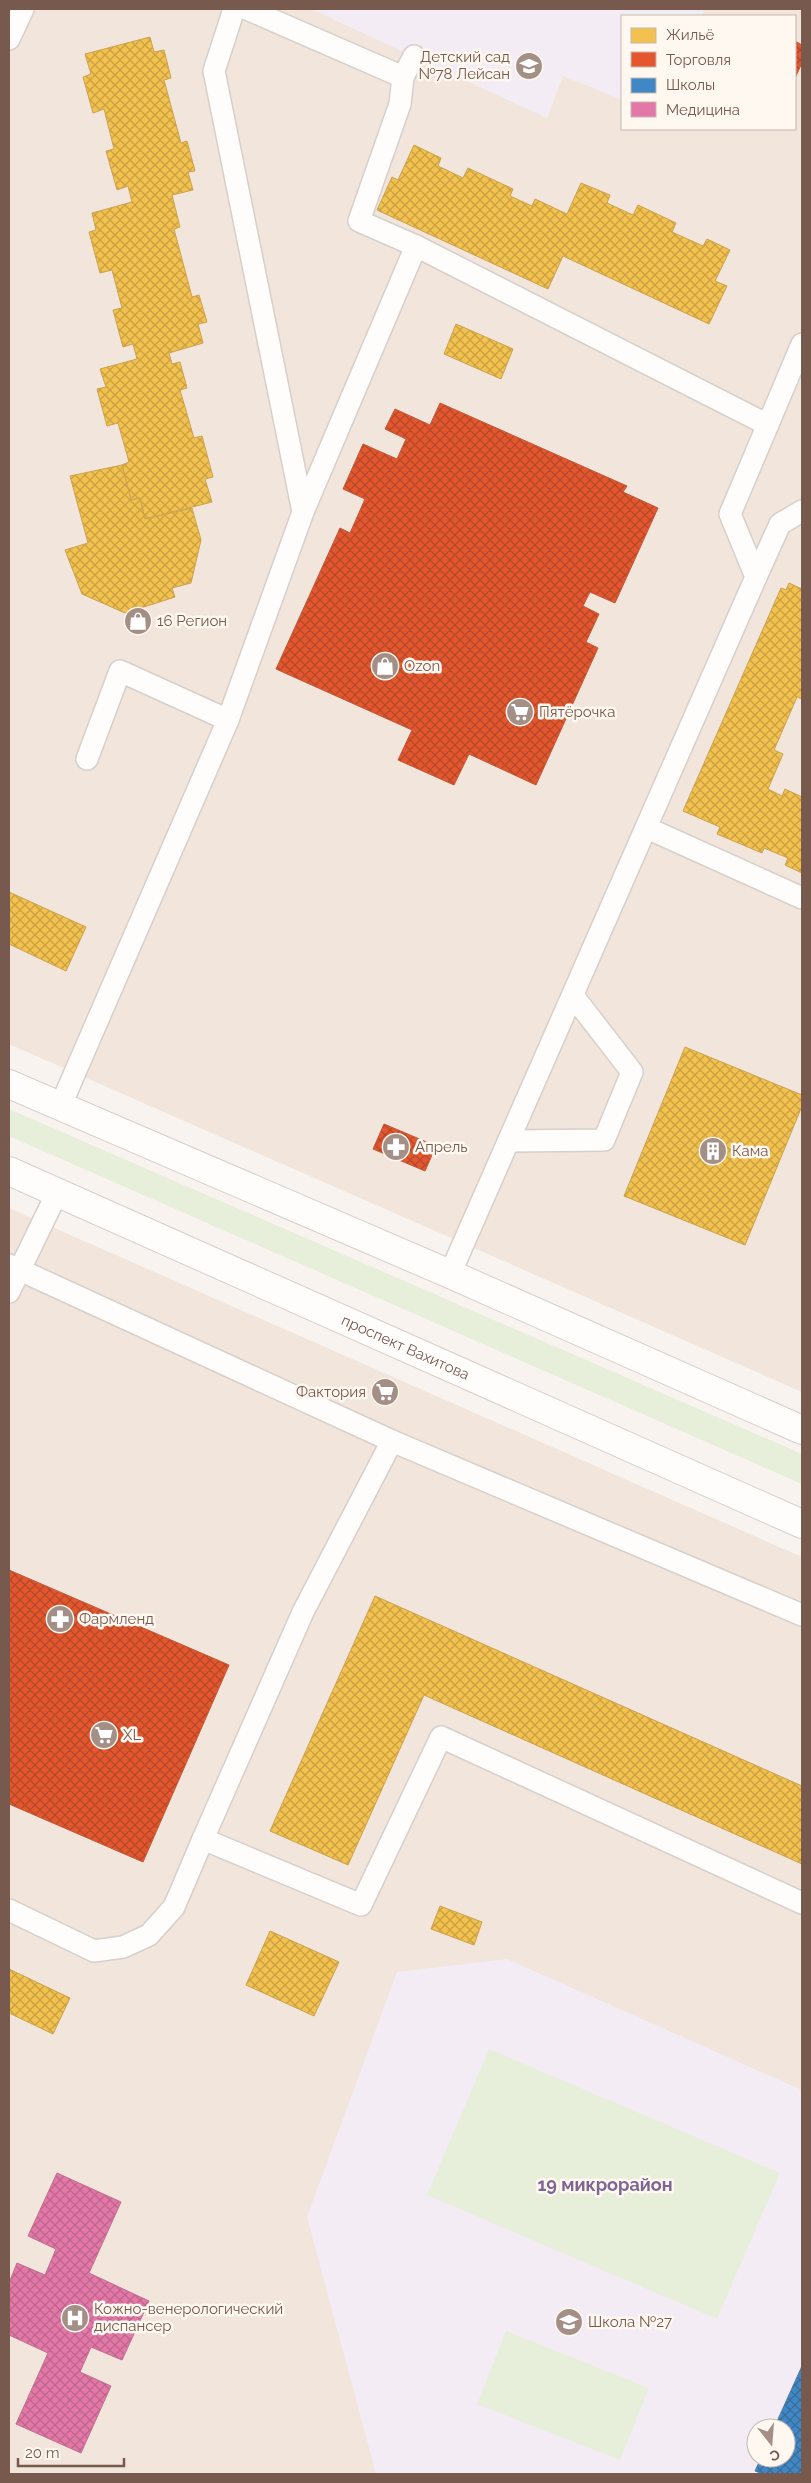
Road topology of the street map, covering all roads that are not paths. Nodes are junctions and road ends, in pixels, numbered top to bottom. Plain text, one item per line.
1 (24, 9) edge
2 (234, 9) edge
3 (247, 9) edge
4 (9, 39) edge
5 (414, 56) dead end
6 (403, 77) junction
7 (416, 246) junction
8 (802, 344) edge
9 (768, 425) junction
10 (802, 511) edge
11 (302, 512) junction
12 (756, 578) junction
13 (228, 720) junction
14 (87, 758) dead end
15 (647, 828) junction
16 (802, 898) edge
17 (574, 997) junction
18 (9, 1084) edge
19 (60, 1107) junction
20 (510, 1141) junction
21 (9, 1171) edge
22 (56, 1193) junction
23 (14, 1268) edge
24 (450, 1274) junction
25 (9, 1292) edge
26 (802, 1430) edge
27 (392, 1441) junction
28 (802, 1524) edge
29 (802, 1615) edge
30 (203, 1839) junction
31 (802, 1903) edge
32 (9, 1910) edge

1 - 4 lane
2 - 11 lane
3 - 6 lane
5 - 6 lane
6 - 7 lane
7 - 9 lane
7 - 11 lane
8 - 9 lane
9 - 12 lane
10 - 12 lane
11 - 13 lane
12 - 15 lane
13 - 14 lane
13 - 19 lane
15 - 16 lane
15 - 17 lane
17 - 20 lane
17 - 20 lane
18 - 19 main road
19 - 24 main road
20 - 24 lane
21 - 22 main road, проспект Вахитова
22 - 23 lane
22 - 28 main road, проспект Вахитова
23 - 25 lane
23 - 27 lane
24 - 26 main road
27 - 29 lane
27 - 30 lane
30 - 31 lane
30 - 32 lane

